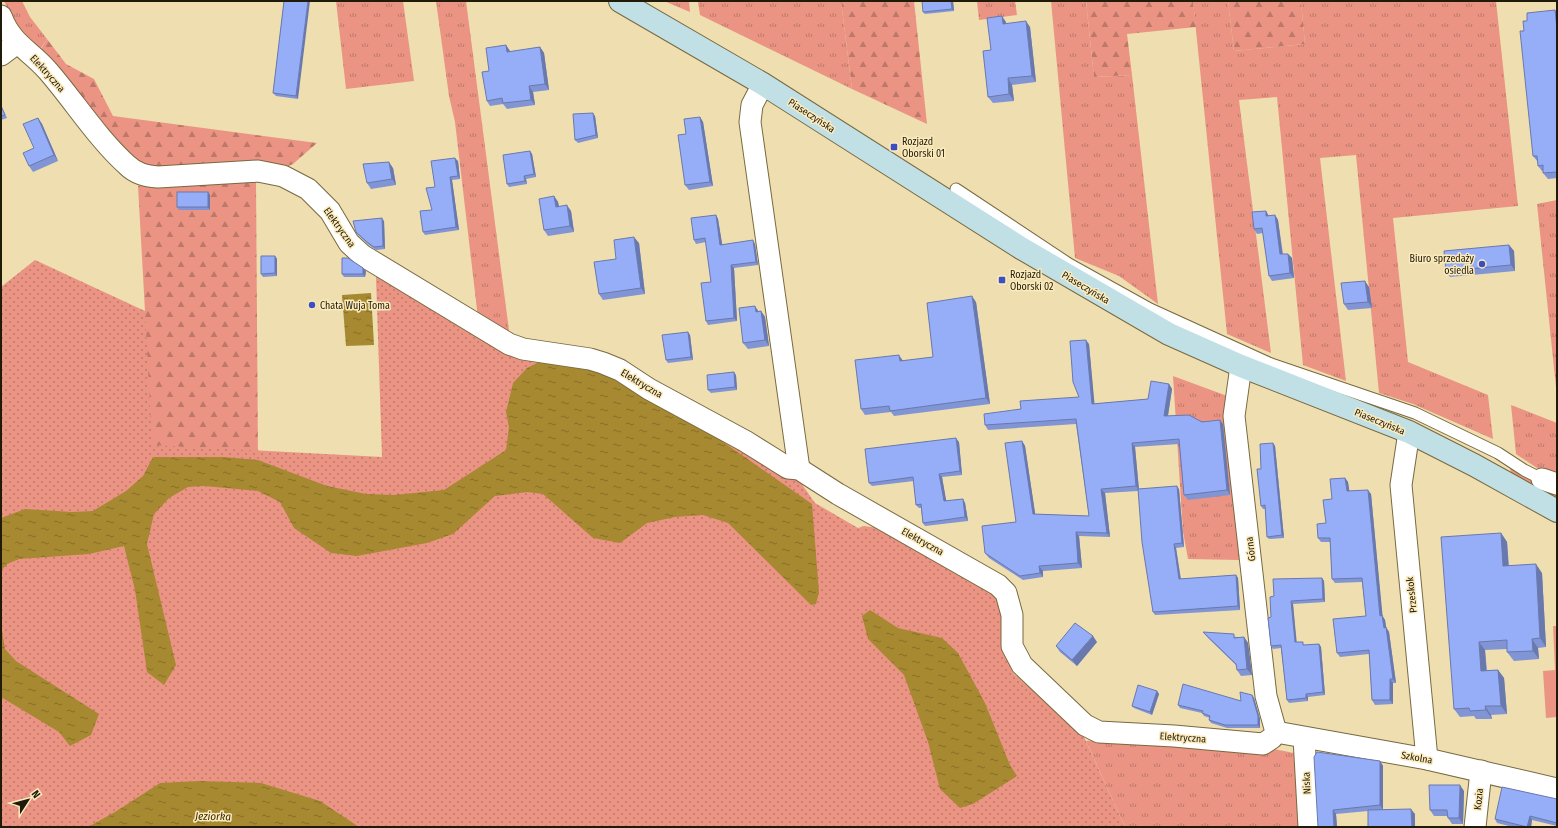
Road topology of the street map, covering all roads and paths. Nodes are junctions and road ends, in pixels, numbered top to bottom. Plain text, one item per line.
1 (620, 1) edge
2 (1, 16) edge
3 (9, 49) edge
4 (763, 84) junction
5 (956, 189) dead end
6 (1241, 366) junction
7 (1409, 432) junction
8 (799, 469) junction
9 (1549, 481) edge
10 (1557, 511) edge
11 (1276, 732) junction
12 (1304, 738) junction
13 (1427, 758) junction
14 (1481, 771) junction
15 (1557, 789) edge
16 (1309, 827) edge
17 (1475, 827) edge

1 - 4 main road, Piaseczyńska
2 - 3 street, Elektryczna
3 - 8 street, Elektryczna
4 - 6 main road, Piaseczyńska
4 - 8 street
5 - 9 lane
6 - 7 main road, Piaseczyńska
6 - 11 street, Górna
7 - 10 main road, Piaseczyńska
7 - 13 street, Przeskok
8 - 11 street, Elektryczna
11 - 12 street, Szkolna
12 - 13 street, Szkolna
12 - 16 street, Niska
13 - 14 street, Szkolna
14 - 15 street, Szkolna
14 - 17 street, Kozia

